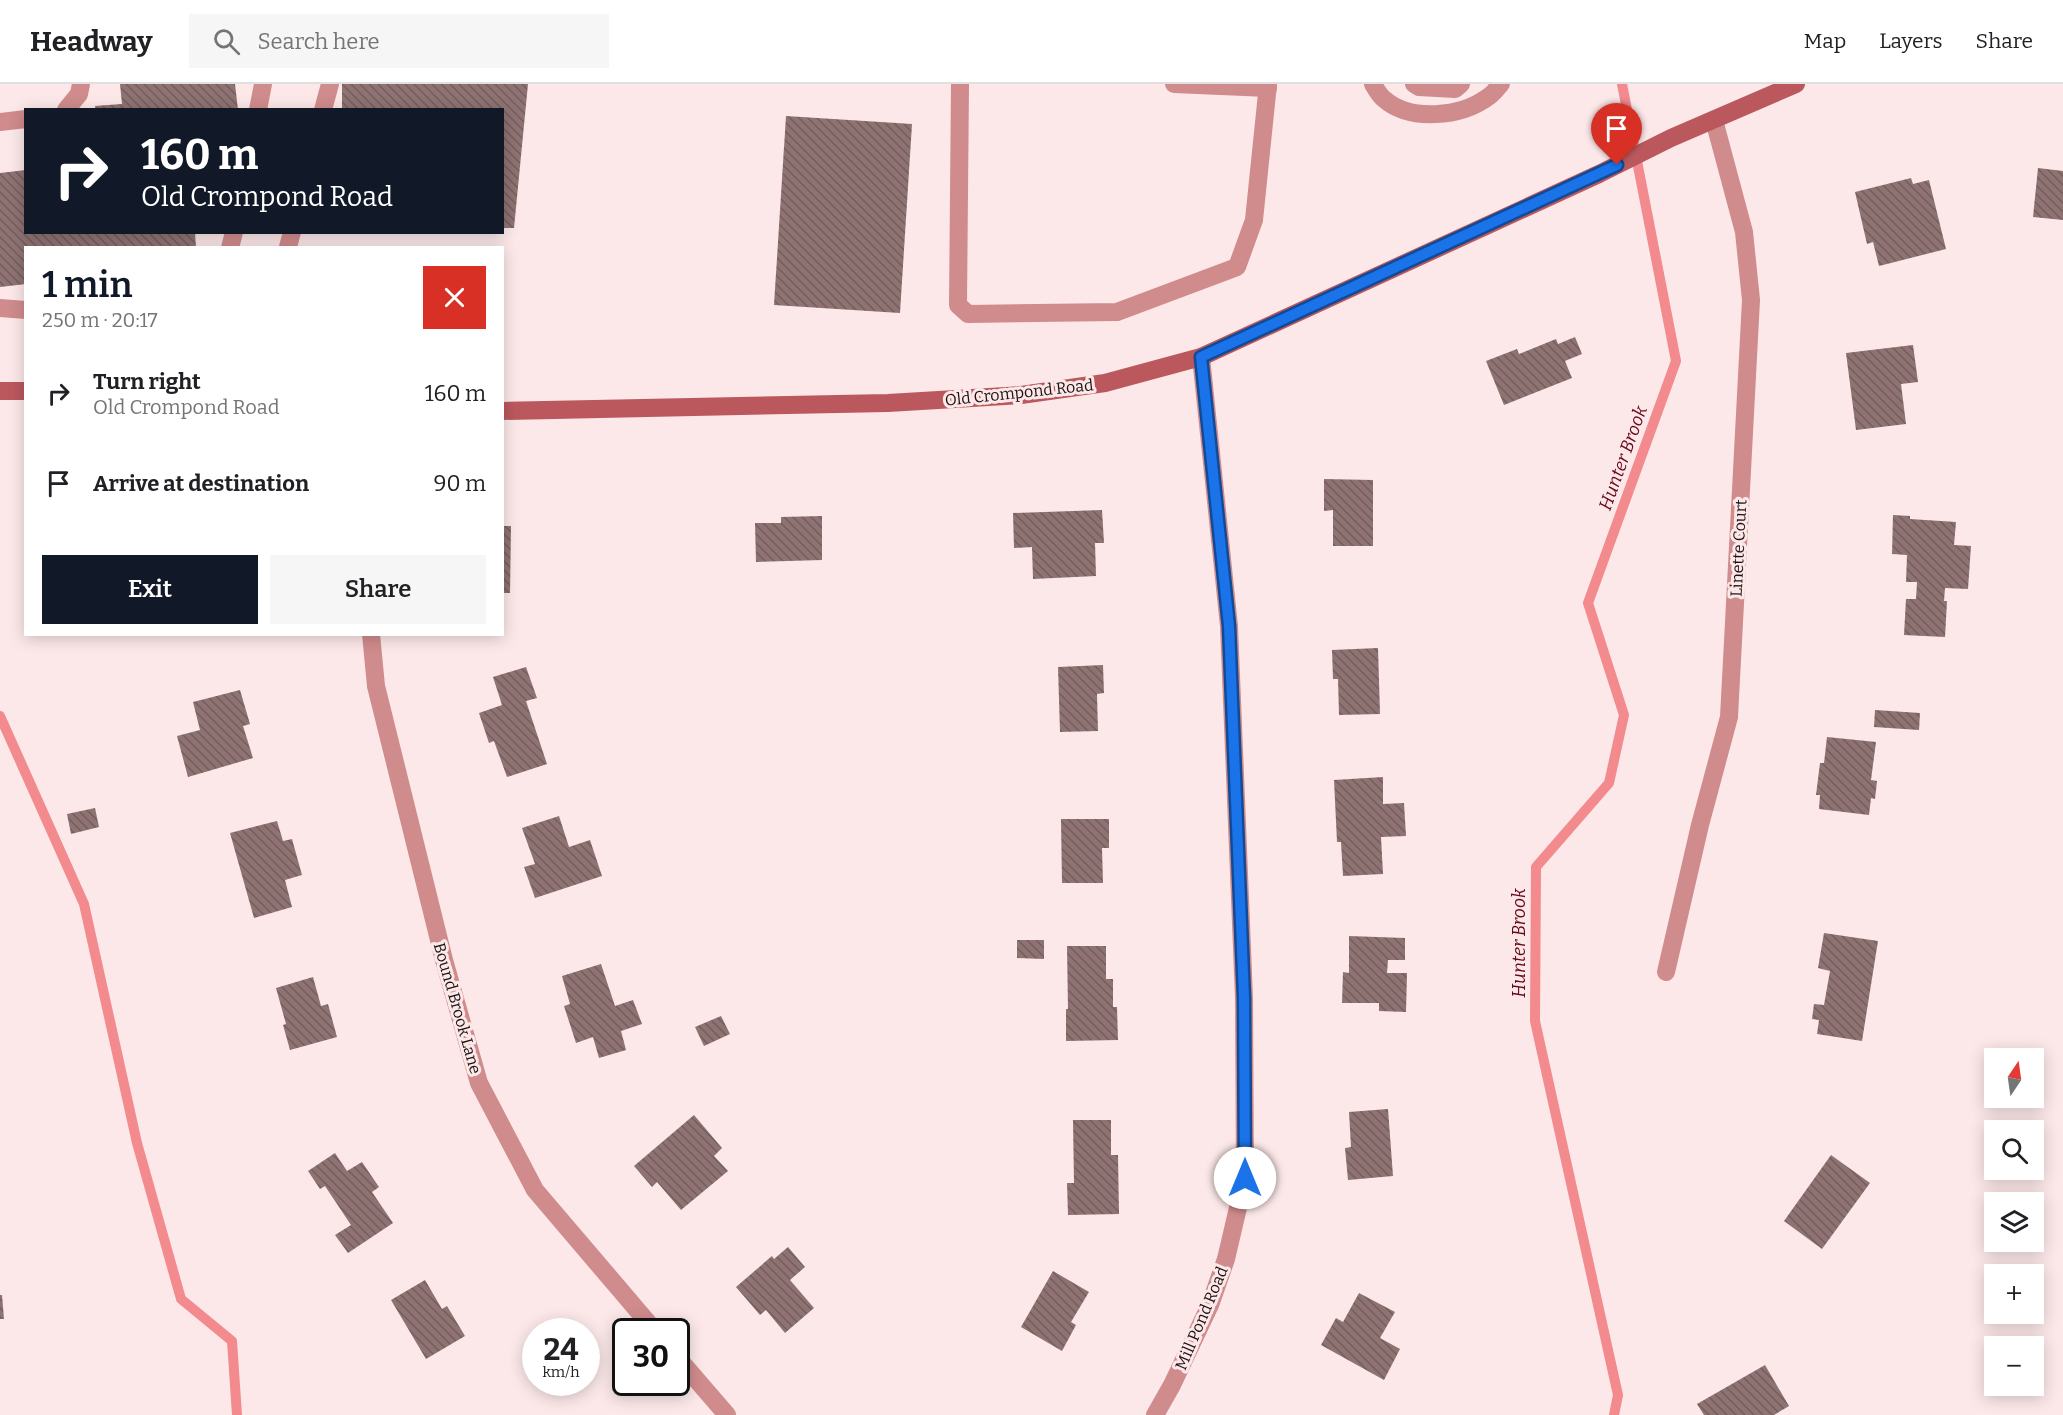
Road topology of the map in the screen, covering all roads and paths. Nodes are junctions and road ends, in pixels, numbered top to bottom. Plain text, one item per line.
1 (81, 84) edge
2 (264, 84) edge
3 (330, 84) edge
4 (960, 84) edge
5 (1174, 84) edge
6 (1373, 84) edge
7 (1414, 84) edge
8 (1461, 84) edge
9 (1502, 84) edge
10 (1796, 84) edge
11 (1268, 86) edge
12 (68, 108) edge
13 (258, 108) edge
14 (324, 108) edge
15 (24, 119) edge
16 (1714, 120) junction
17 (0, 122) edge
18 (0, 308) edge
19 (24, 310) edge
20 (1201, 357) junction
21 (0, 391) edge
22 (24, 391) edge
23 (504, 411) edge
24 (371, 636) edge
25 (1666, 972) dead end
26 (644, 1318) edge
27 (690, 1372) edge
28 (727, 1415) edge
29 (1155, 1415) edge

1 - 12 street
2 - 13 street
3 - 14 street
4 - 11 street
5 - 11 street
6 - 9 street
7 - 8 street
10 - 16 street, Old Crompond Road
15 - 17 street
16 - 20 street, Old Crompond Road
16 - 25 street, Linette Court
18 - 19 street
20 - 23 street, Old Crompond Road
20 - 29 street, Mill Pond Road
21 - 22 street
24 - 26 street, Bound Brook Lane
27 - 28 street

